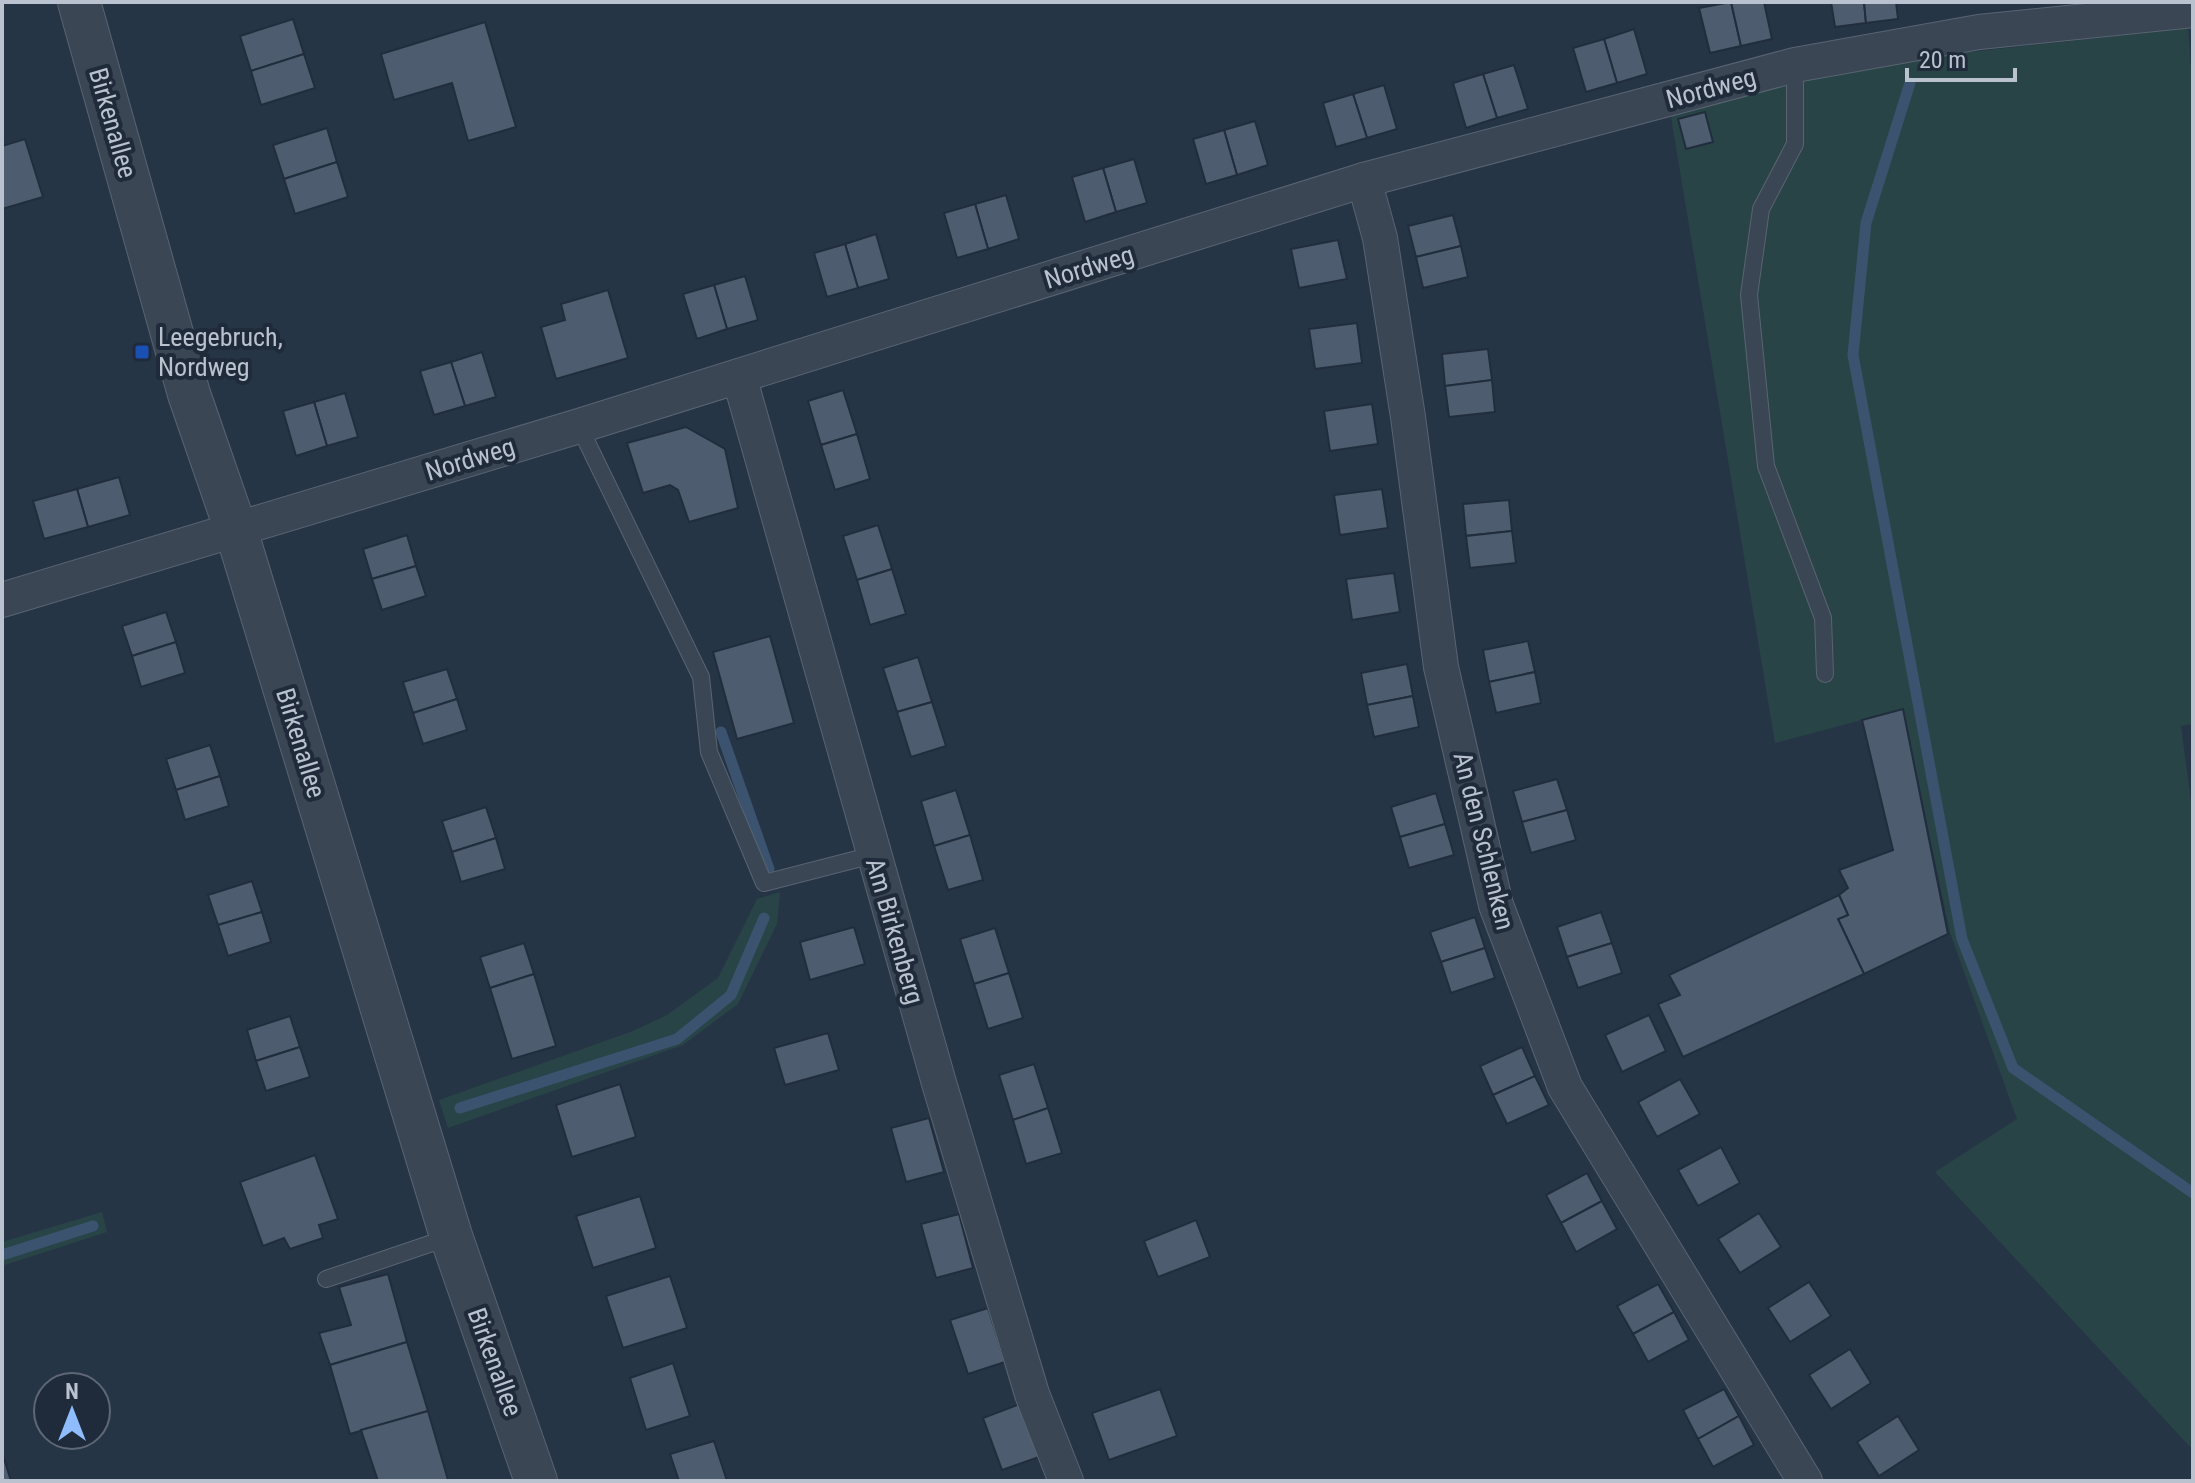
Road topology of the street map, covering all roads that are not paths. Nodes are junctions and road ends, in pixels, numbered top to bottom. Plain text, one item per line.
1 (79, 2) edge
2 (2193, 10) edge
3 (1795, 65) junction
4 (1364, 180) junction
5 (739, 376) junction
6 (579, 426) junction
7 (236, 530) junction
8 (2, 600) edge
9 (1825, 674) dead end
10 (873, 855) junction
11 (451, 1236) junction
12 (326, 1279) dead end
13 (536, 1481) edge
14 (1066, 1481) edge
15 (1805, 1481) edge

1 - 7 street, Birkenallee
2 - 3 street, Nordweg
3 - 4 street, Nordweg
3 - 9 lane
4 - 5 street, Nordweg
4 - 15 street, An den Schlenken
5 - 6 street, Nordweg
5 - 10 street, Am Birkenberg
6 - 7 street, Nordweg
6 - 10 lane
7 - 8 street, Nordweg
7 - 11 street, Birkenallee
10 - 14 street, Am Birkenberg
11 - 12 lane
11 - 13 street, Birkenallee

